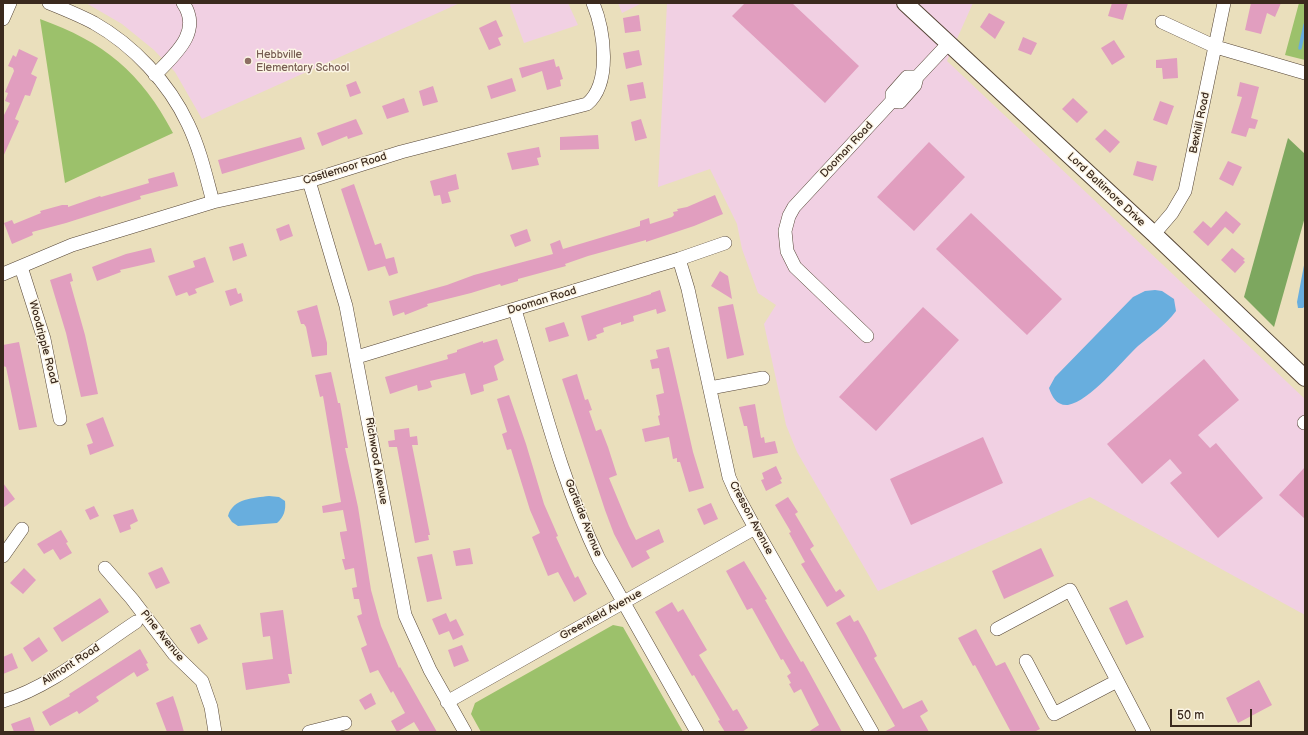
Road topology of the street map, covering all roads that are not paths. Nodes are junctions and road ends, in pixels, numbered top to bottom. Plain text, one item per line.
1 (10, 3) edge
2 (182, 3) edge
3 (593, 3) edge
4 (905, 3) edge
5 (1224, 3) edge
6 (55, 4) edge
7 (3, 19) edge
8 (1162, 22) dead end
9 (948, 44) junction
10 (1216, 47) junction
11 (1305, 73) edge
12 (155, 75) junction
13 (309, 181) junction
14 (213, 202) junction
15 (1154, 234) junction
16 (725, 243) dead end
17 (679, 259) junction
18 (21, 267) junction
19 (3, 274) edge
20 (515, 310) junction
21 (867, 336) dead end
22 (357, 357) junction
23 (763, 378) dead end
24 (1305, 378) edge
25 (710, 388) junction
26 (60, 419) dead end
27 (755, 528) junction
28 (22, 529) dead end
29 (3, 556) edge
30 (105, 568) dead end
31 (624, 602) junction
32 (136, 622) dead end
33 (997, 629) dead end
34 (1026, 661) dead end
35 (1117, 681) junction
36 (3, 701) edge
37 (447, 702) junction
38 (345, 723) dead end
39 (215, 732) edge
40 (309, 732) edge
41 (465, 732) edge
42 (698, 732) edge
43 (872, 732) edge
44 (1144, 732) edge

1 - 7 street
2 - 12 street
3 - 13 street, Castlemoor Road
4 - 9 main road, Lord Baltimore Drive
5 - 10 street, Bexhill Road
6 - 12 street
8 - 10 street
9 - 15 main road, Lord Baltimore Drive
9 - 21 street, Dooman Road
10 - 11 street
10 - 15 street, Bexhill Road
12 - 14 street
13 - 14 street, Castlemoor Road
13 - 22 street, Richwood Avenue
14 - 18 street, Castlemoor Road
15 - 24 main road, Lord Baltimore Drive
16 - 17 street, Dooman Road
17 - 20 street, Dooman Road
17 - 25 street, Cresson Avenue
18 - 19 street, Castlemoor Road
18 - 26 street, Woodripple Road
20 - 22 street, Dooman Road
20 - 31 street, Gartside Avenue
22 - 37 street, Richwood Avenue
23 - 25 street
25 - 27 street, Cresson Avenue
27 - 31 street, Greenfield Avenue
27 - 43 street, Cresson Avenue
28 - 29 street
30 - 39 street, Pine Avenue
31 - 37 street, Greenfield Avenue
31 - 42 street, Gartside Avenue
32 - 36 street, Allmont Road
33 - 35 street
34 - 35 street
35 - 44 street
37 - 41 street, Richwood Avenue
38 - 40 street

